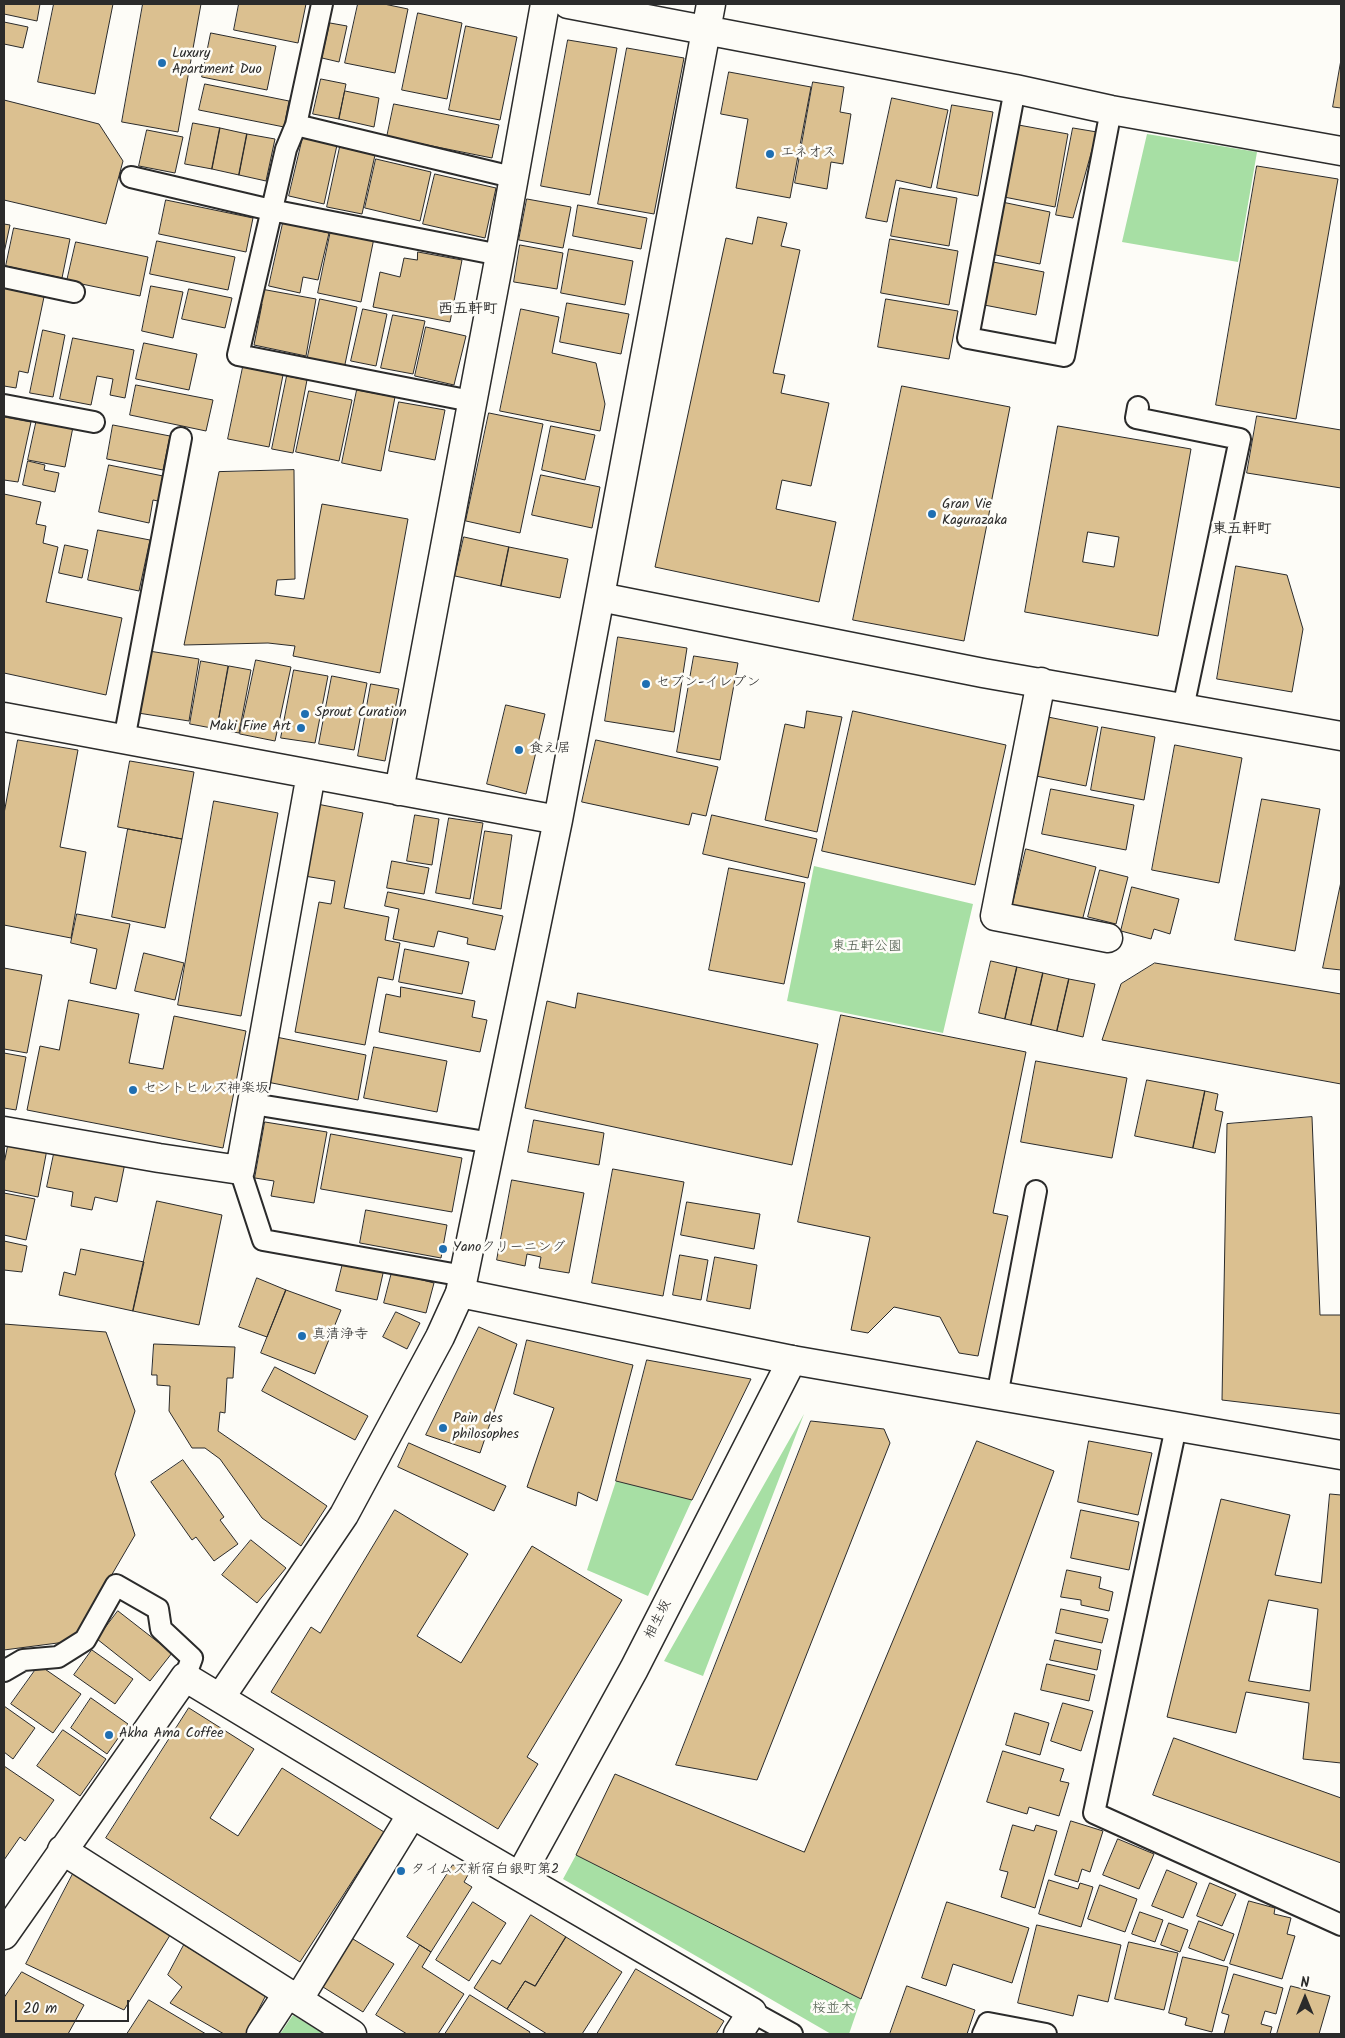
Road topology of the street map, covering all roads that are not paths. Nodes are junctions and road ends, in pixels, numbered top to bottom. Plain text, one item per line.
1 (322, 4) edge
2 (544, 4) edge
3 (568, 4) edge
4 (708, 17) edge
5 (1015, 89) junction
6 (1111, 110) junction
7 (296, 125) junction
8 (1341, 150) edge
9 (131, 177) dead end
10 (512, 177) junction
11 (271, 210) junction
12 (500, 255) junction
13 (4, 277) edge
14 (74, 292) dead end
15 (471, 401) junction
16 (4, 405) edge
17 (1138, 407) dead end
18 (94, 422) dead end
19 (181, 438) dead end
20 (600, 597) junction
21 (1041, 682) junction
22 (1183, 708) junction
23 (4, 717) edge
24 (1341, 736) edge
25 (124, 740) junction
26 (311, 774) junction
27 (399, 791) junction
28 (558, 820) junction
29 (1108, 938) dead end
30 (253, 1104) junction
31 (4, 1131) edge
32 (492, 1143) junction
33 (240, 1170) junction
34 (1036, 1191) dead end
35 (462, 1285) junction
36 (792, 1360) junction
37 (998, 1396) junction
38 (1176, 1427) junction
39 (1341, 1455) edge
40 (4, 1671) edge
41 (185, 1677) junction
42 (220, 1698) junction
43 (412, 1814) junction
44 (62, 1850) junction
45 (520, 1876) junction
46 (1341, 1925) edge
47 (4, 1935) edge
48 (293, 1996) junction
49 (745, 2023) edge
50 (261, 2034) edge
51 (352, 2034) edge
52 (792, 2034) edge
53 (983, 2034) edge
54 (1046, 2034) edge

1 - 7 lane
2 - 10 street
3 - 4 street
4 - 5 street
4 - 20 street
5 - 6 street
5 - 6 lane
6 - 8 street
7 - 10 lane
7 - 11 lane
9 - 11 lane
10 - 12 street
11 - 12 lane
11 - 15 lane
12 - 15 street
13 - 14 lane
15 - 27 street
16 - 18 lane
17 - 22 lane
19 - 25 lane
20 - 21 street
20 - 28 street
21 - 22 street
21 - 29 street
22 - 24 street
23 - 25 street
25 - 26 street
26 - 27 street
26 - 30 street
27 - 28 street
28 - 32 street
30 - 32 lane
30 - 33 street
31 - 33 street
32 - 35 street
33 - 35 lane
34 - 37 lane
35 - 36 street
35 - 42 street
36 - 37 street
36 - 45 street, 相生坂
37 - 38 street
38 - 39 street
38 - 46 lane
40 - 41 lane
41 - 42 street
41 - 44 street
42 - 43 street
43 - 45 street
43 - 48 street
44 - 47 street
44 - 48 street
45 - 49 street
48 - 50 street
48 - 51 street
49 - 52 lane
53 - 54 lane

